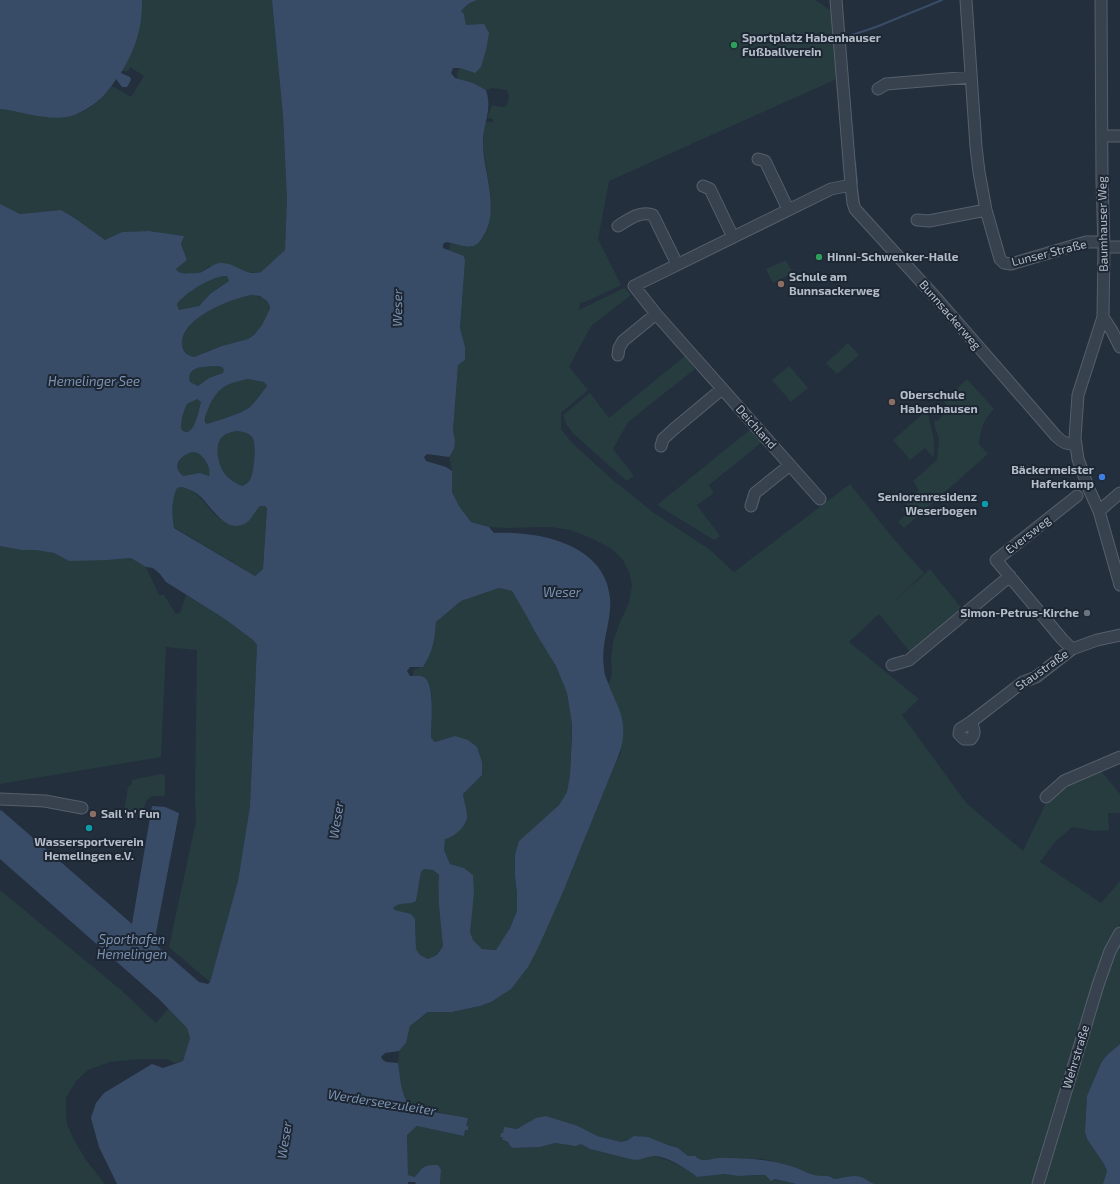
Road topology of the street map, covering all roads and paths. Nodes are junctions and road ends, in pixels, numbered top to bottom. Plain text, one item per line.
1 (836, 0) edge
2 (966, 0) edge
3 (1101, 0) edge
4 (971, 77) junction
5 (878, 89) dead end
6 (1103, 136) junction
7 (1120, 136) edge
8 (758, 159) dead end
9 (704, 186) dead end
10 (851, 186) junction
11 (788, 209) junction
12 (986, 210) junction
13 (917, 220) dead end
14 (618, 226) dead end
15 (733, 237) junction
16 (1104, 244) junction
17 (1120, 247) edge
18 (677, 264) junction
19 (656, 314) junction
20 (1103, 317) junction
21 (1120, 347) edge
22 (618, 355) dead end
23 (722, 389) junction
24 (1076, 444) junction
25 (661, 446) dead end
26 (790, 465) junction
27 (1120, 493) edge
28 (1077, 496) dead end
29 (820, 500) dead end
30 (752, 506) dead end
31 (1099, 511) junction
32 (1010, 576) junction
33 (1120, 585) edge
34 (1120, 635) edge
35 (1072, 649) junction
36 (892, 665) dead end
37 (972, 722) dead end
38 (1120, 757) edge
39 (1046, 797) dead end
40 (0, 799) edge
41 (82, 808) dead end
42 (1120, 933) edge
43 (1038, 1184) edge

1 - 10 street, Bunnsackerweg
2 - 4 street, Lunser Straße
3 - 6 street, Baumhauser Weg
4 - 5 street
4 - 12 street, Lunser Straße
6 - 7 street
6 - 16 street, Baumhauser Weg
8 - 11 street
9 - 15 street
10 - 11 street, Deichland
10 - 24 street, Bunnsackerweg
11 - 15 street, Deichland
12 - 13 street
12 - 16 street, Lunser Straße
14 - 18 street
15 - 18 street, Deichland
16 - 17 street
16 - 20 street, Baumhauser Weg
18 - 19 street, Deichland
19 - 22 street
19 - 23 street, Deichland
20 - 21 street
20 - 24 street, Baumhauser Weg
23 - 25 street
23 - 26 street, Deichland
24 - 31 street, Baumhauser Weg
26 - 29 street, Deichland
26 - 30 street
27 - 31 street
28 - 32 street, Eversweg
31 - 33 street, Baumhauser Weg
32 - 35 street, Eversweg
32 - 36 street
34 - 35 street, Staustraße
35 - 37 street, Staustraße
38 - 39 street
40 - 41 street
42 - 43 street, Wehrstraße

